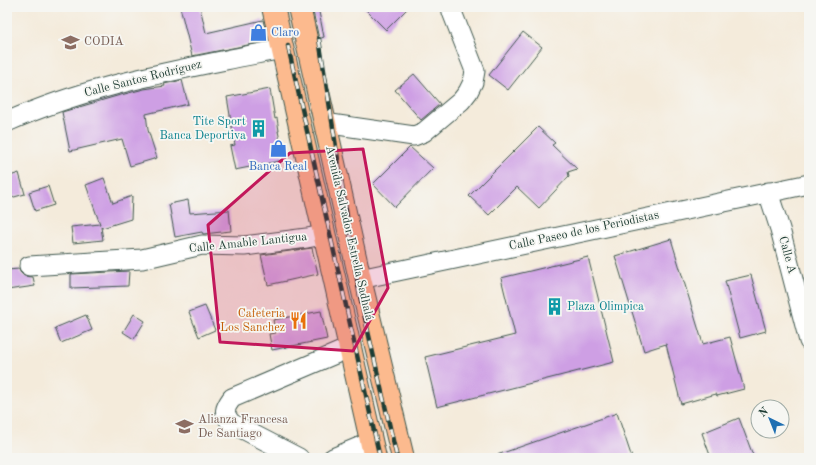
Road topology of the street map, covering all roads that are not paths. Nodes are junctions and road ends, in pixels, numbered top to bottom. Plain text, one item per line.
1 (273, 7) edge
2 (299, 7) edge
3 (451, 7) edge
4 (282, 49) junction
5 (7, 122) edge
6 (324, 123) junction
7 (809, 184) edge
8 (768, 192) junction
9 (324, 235) junction
10 (29, 266) dead end
11 (360, 279) junction
12 (809, 341) edge
13 (349, 348) junction
14 (373, 450) edge
15 (299, 458) edge
16 (332, 458) edge
17 (402, 458) edge

1 - 4 main road, Avenida Salvador Estrella Sadhalá
2 - 6 main road, Avenida Salvador Estrella Sadhalá
3 - 6 street
4 - 5 street, Calle Santos Rodríguez
4 - 9 main road, Avenida Salvador Estrella Sadhalá
6 - 11 main road, Avenida Salvador Estrella Sadhalá
7 - 8 street, Calle Paseo de los Periodistas
8 - 11 street, Calle Paseo de los Periodistas
8 - 12 street, Calle A
9 - 10 street, Calle Amable Lantigua
9 - 13 main road, Avenida Salvador Estrella Sadhalá
11 - 17 main road, Avenida Salvador Estrella Sadhalá
13 - 14 main road, Avenida Salvador Estrella Sadhalá
13 - 15 street
14 - 16 street

